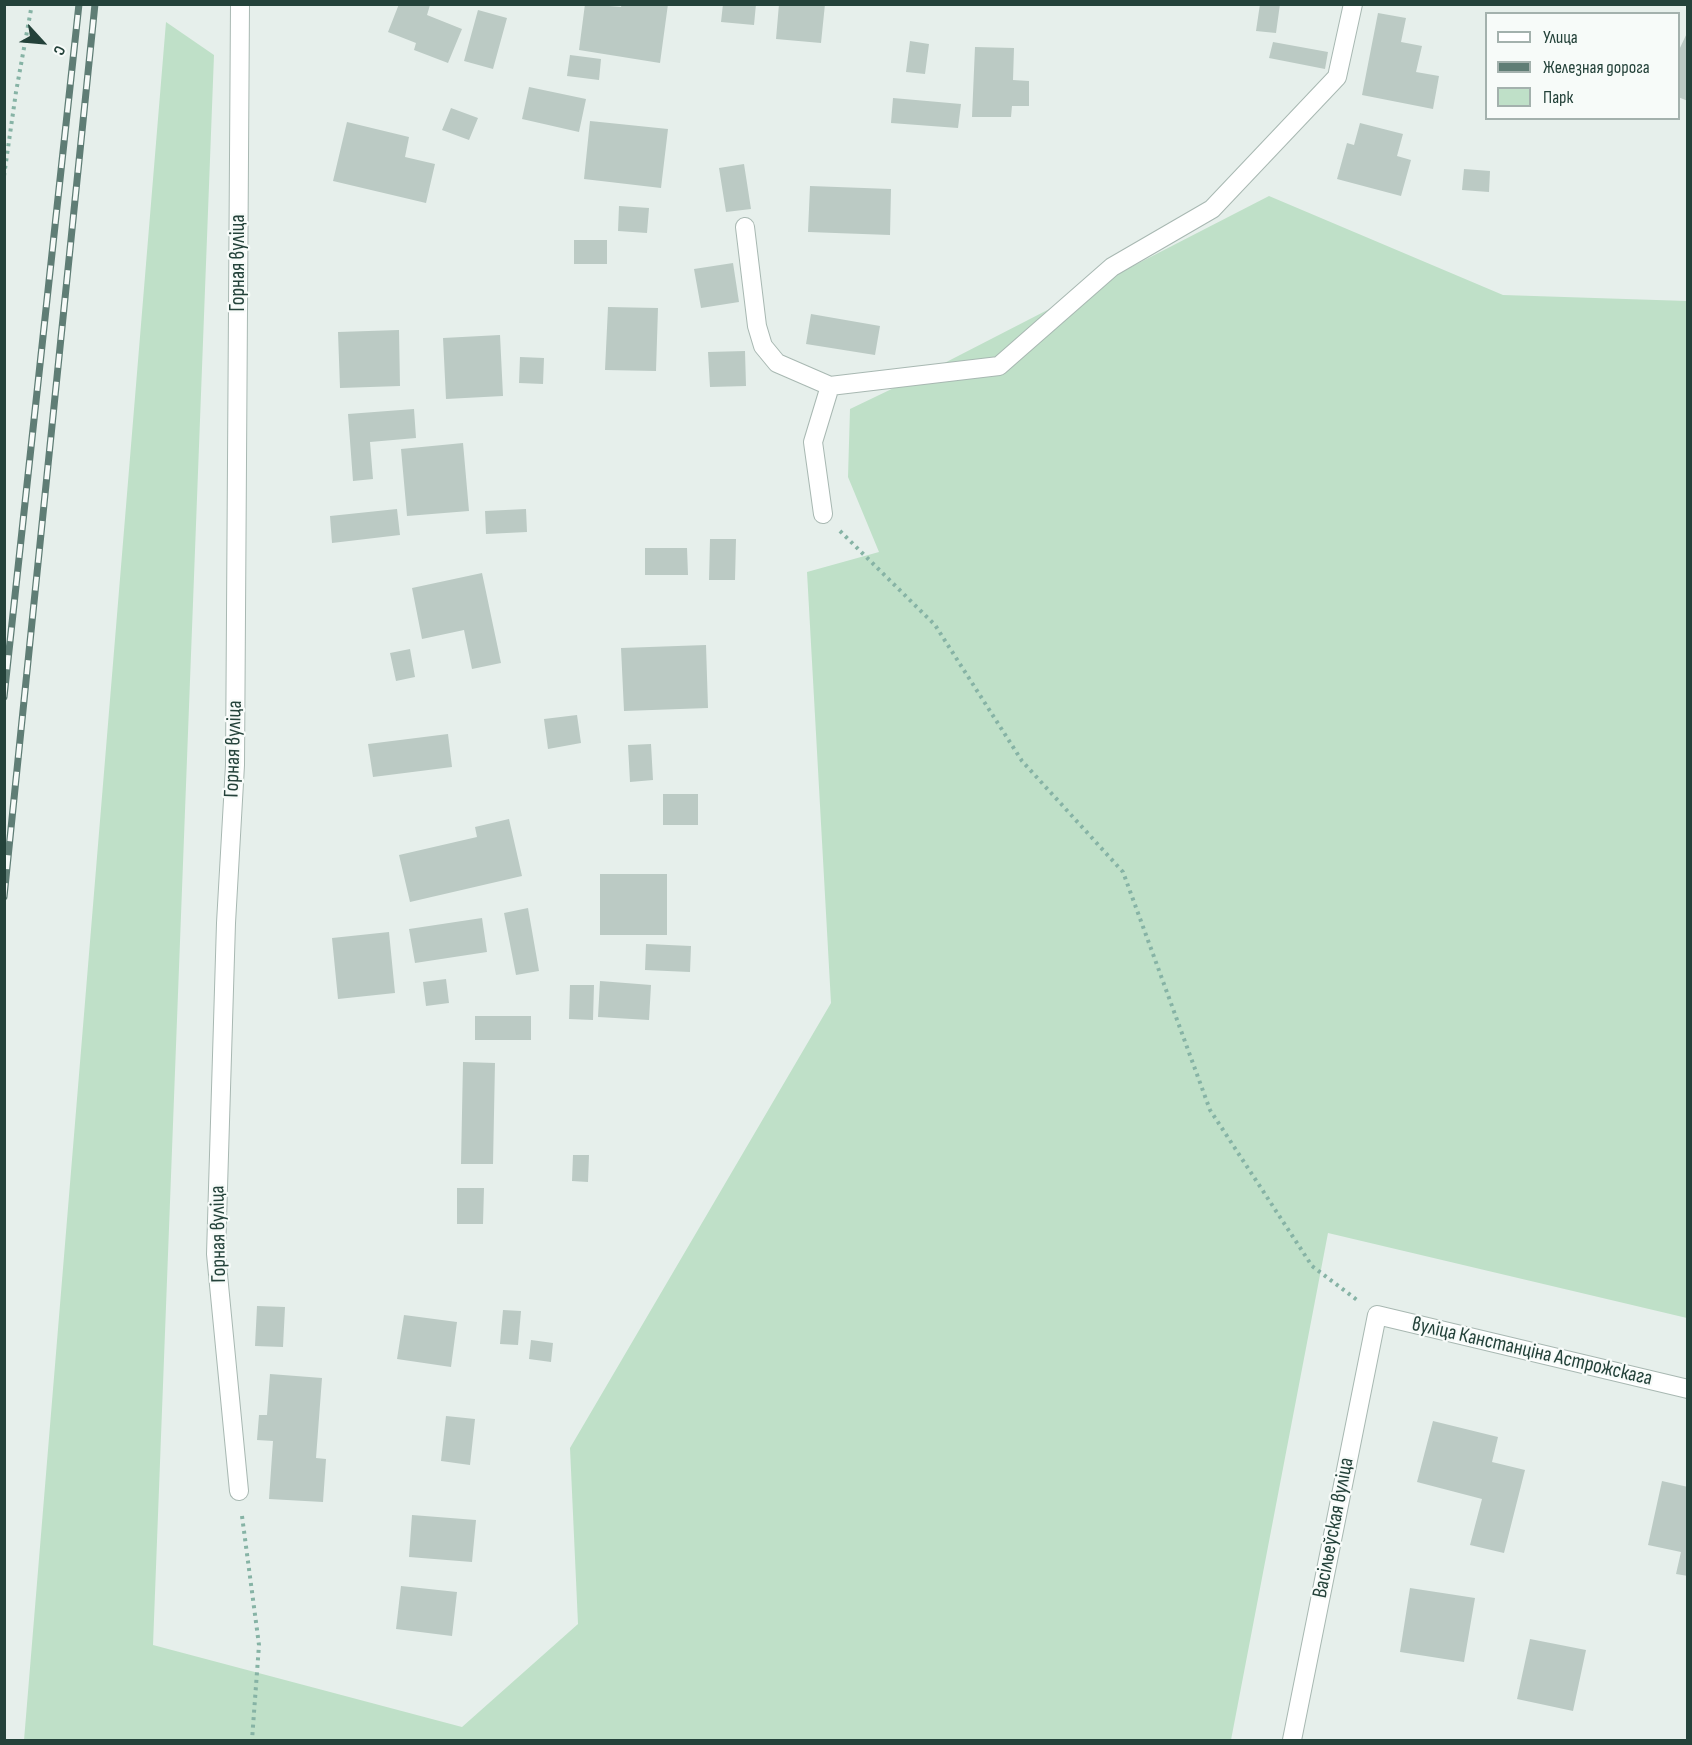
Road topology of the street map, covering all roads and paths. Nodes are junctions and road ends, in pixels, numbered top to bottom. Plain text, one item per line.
1 (32, 4) edge
2 (240, 4) edge
3 (1353, 4) edge
4 (4, 176) edge
5 (745, 227) dead end
6 (830, 386) junction
7 (823, 514) joint
8 (1377, 1315) junction
9 (1688, 1389) edge
10 (239, 1491) joint
11 (252, 1740) edge
12 (1292, 1740) edge

1 - 4 path
2 - 10 street, Горная вуліца
3 - 6 street
5 - 6 street
6 - 7 street
7 - 8 path
8 - 9 street, вуліца Канстанціна Астрожскага
8 - 12 street, Васільеўская вуліца
10 - 11 path

